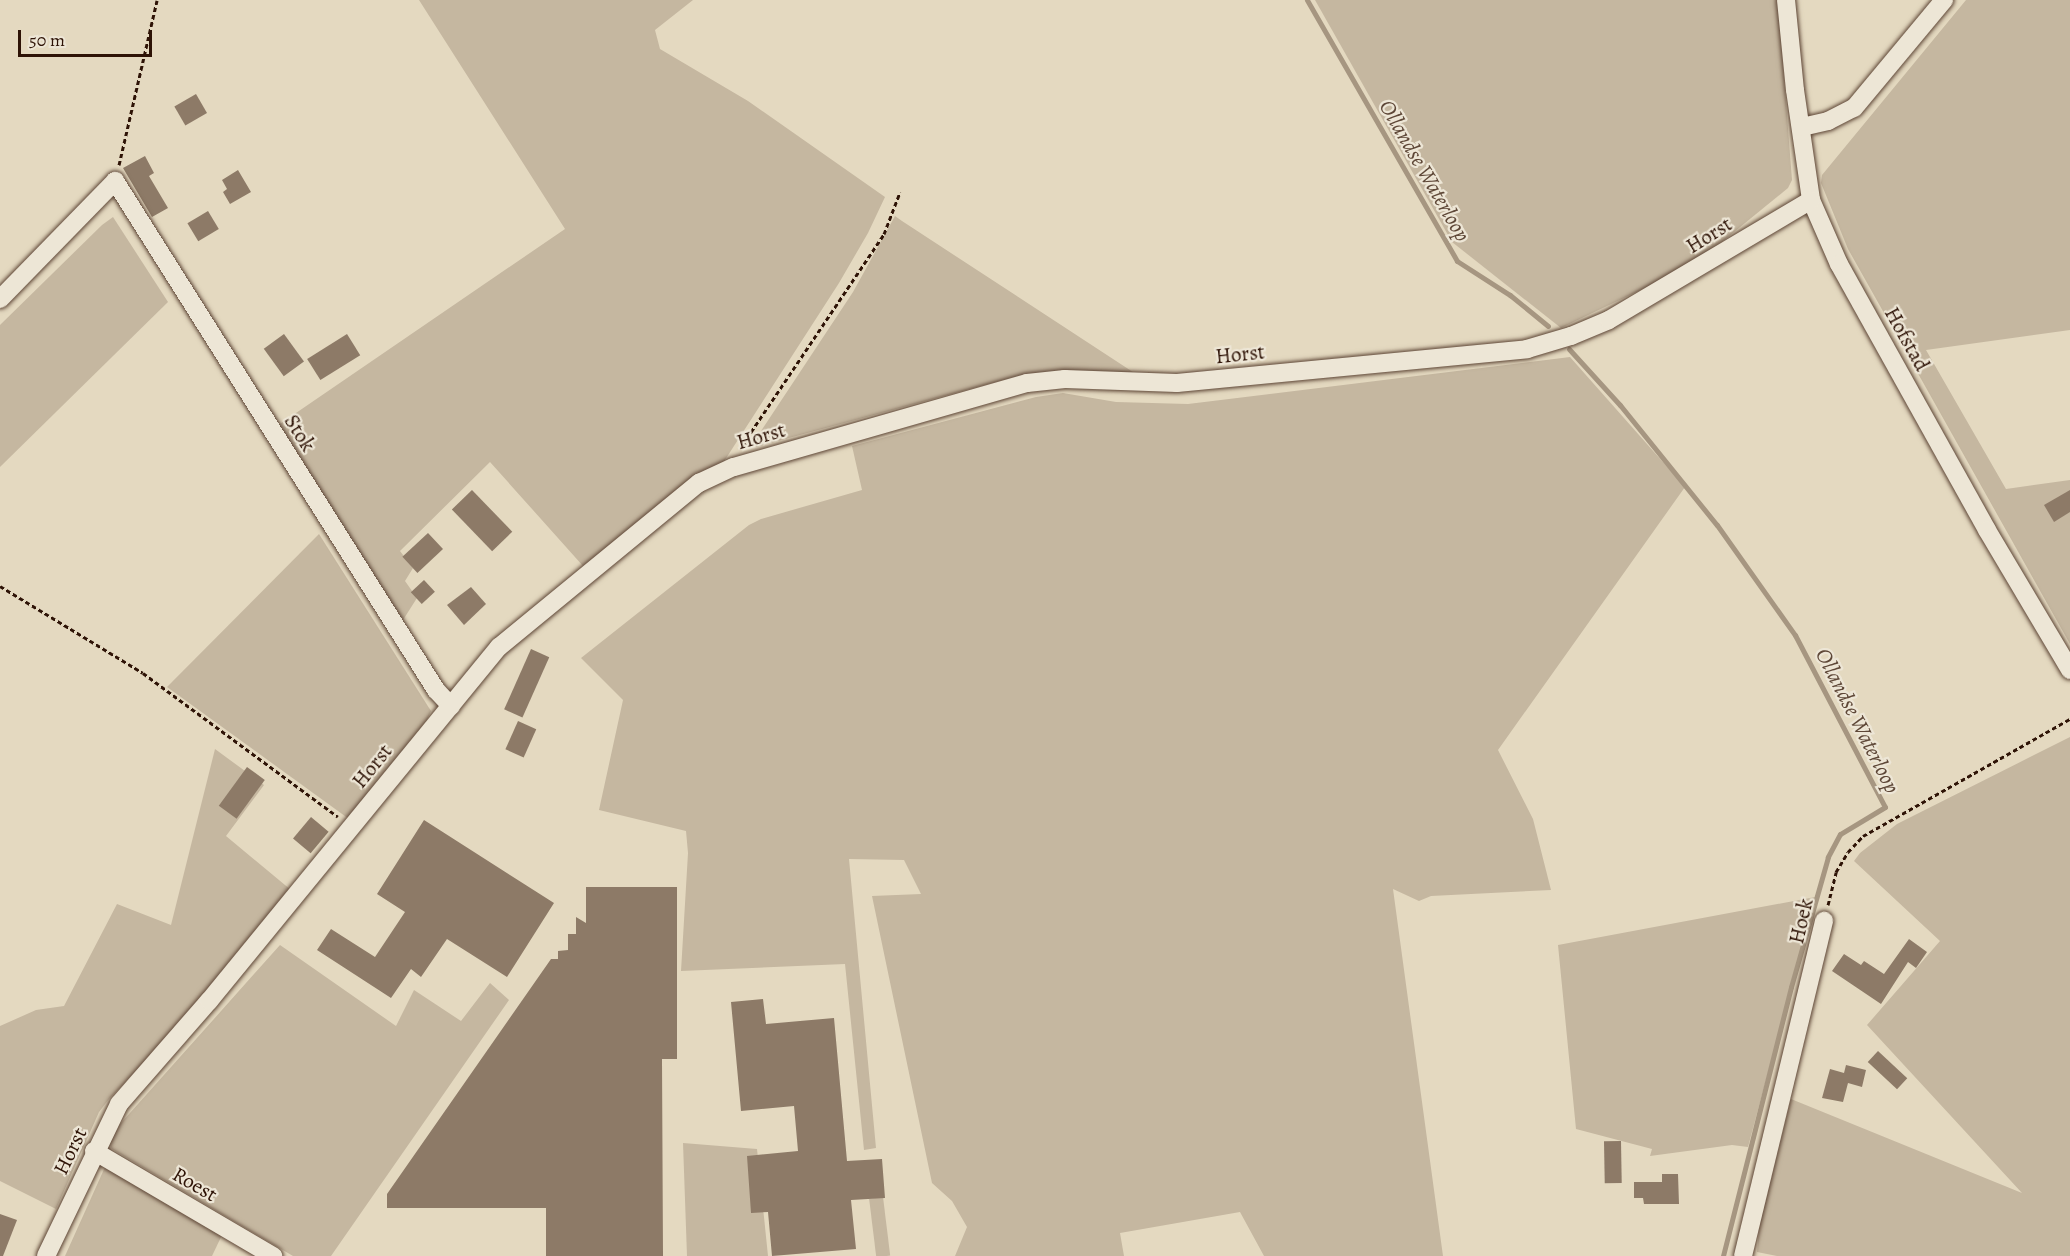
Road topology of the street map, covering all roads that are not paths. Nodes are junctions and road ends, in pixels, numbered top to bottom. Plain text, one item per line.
1 (1786, 0) edge
2 (1944, 0) edge
3 (1802, 126) junction
4 (1811, 200) junction
5 (0, 299) edge
6 (2070, 670) edge
7 (451, 706) junction
8 (1824, 921) road end
9 (94, 1151) junction
10 (46, 1256) edge
11 (273, 1256) edge
12 (1743, 1256) edge

1 - 3 street, Hofstad
2 - 3 street
3 - 4 street, Hofstad
4 - 6 street, Hofstad
4 - 7 street, Horst
5 - 7 street, Stok
7 - 9 street, Horst
8 - 12 street, Hoek
9 - 10 street, Horst
9 - 11 street, Roest

